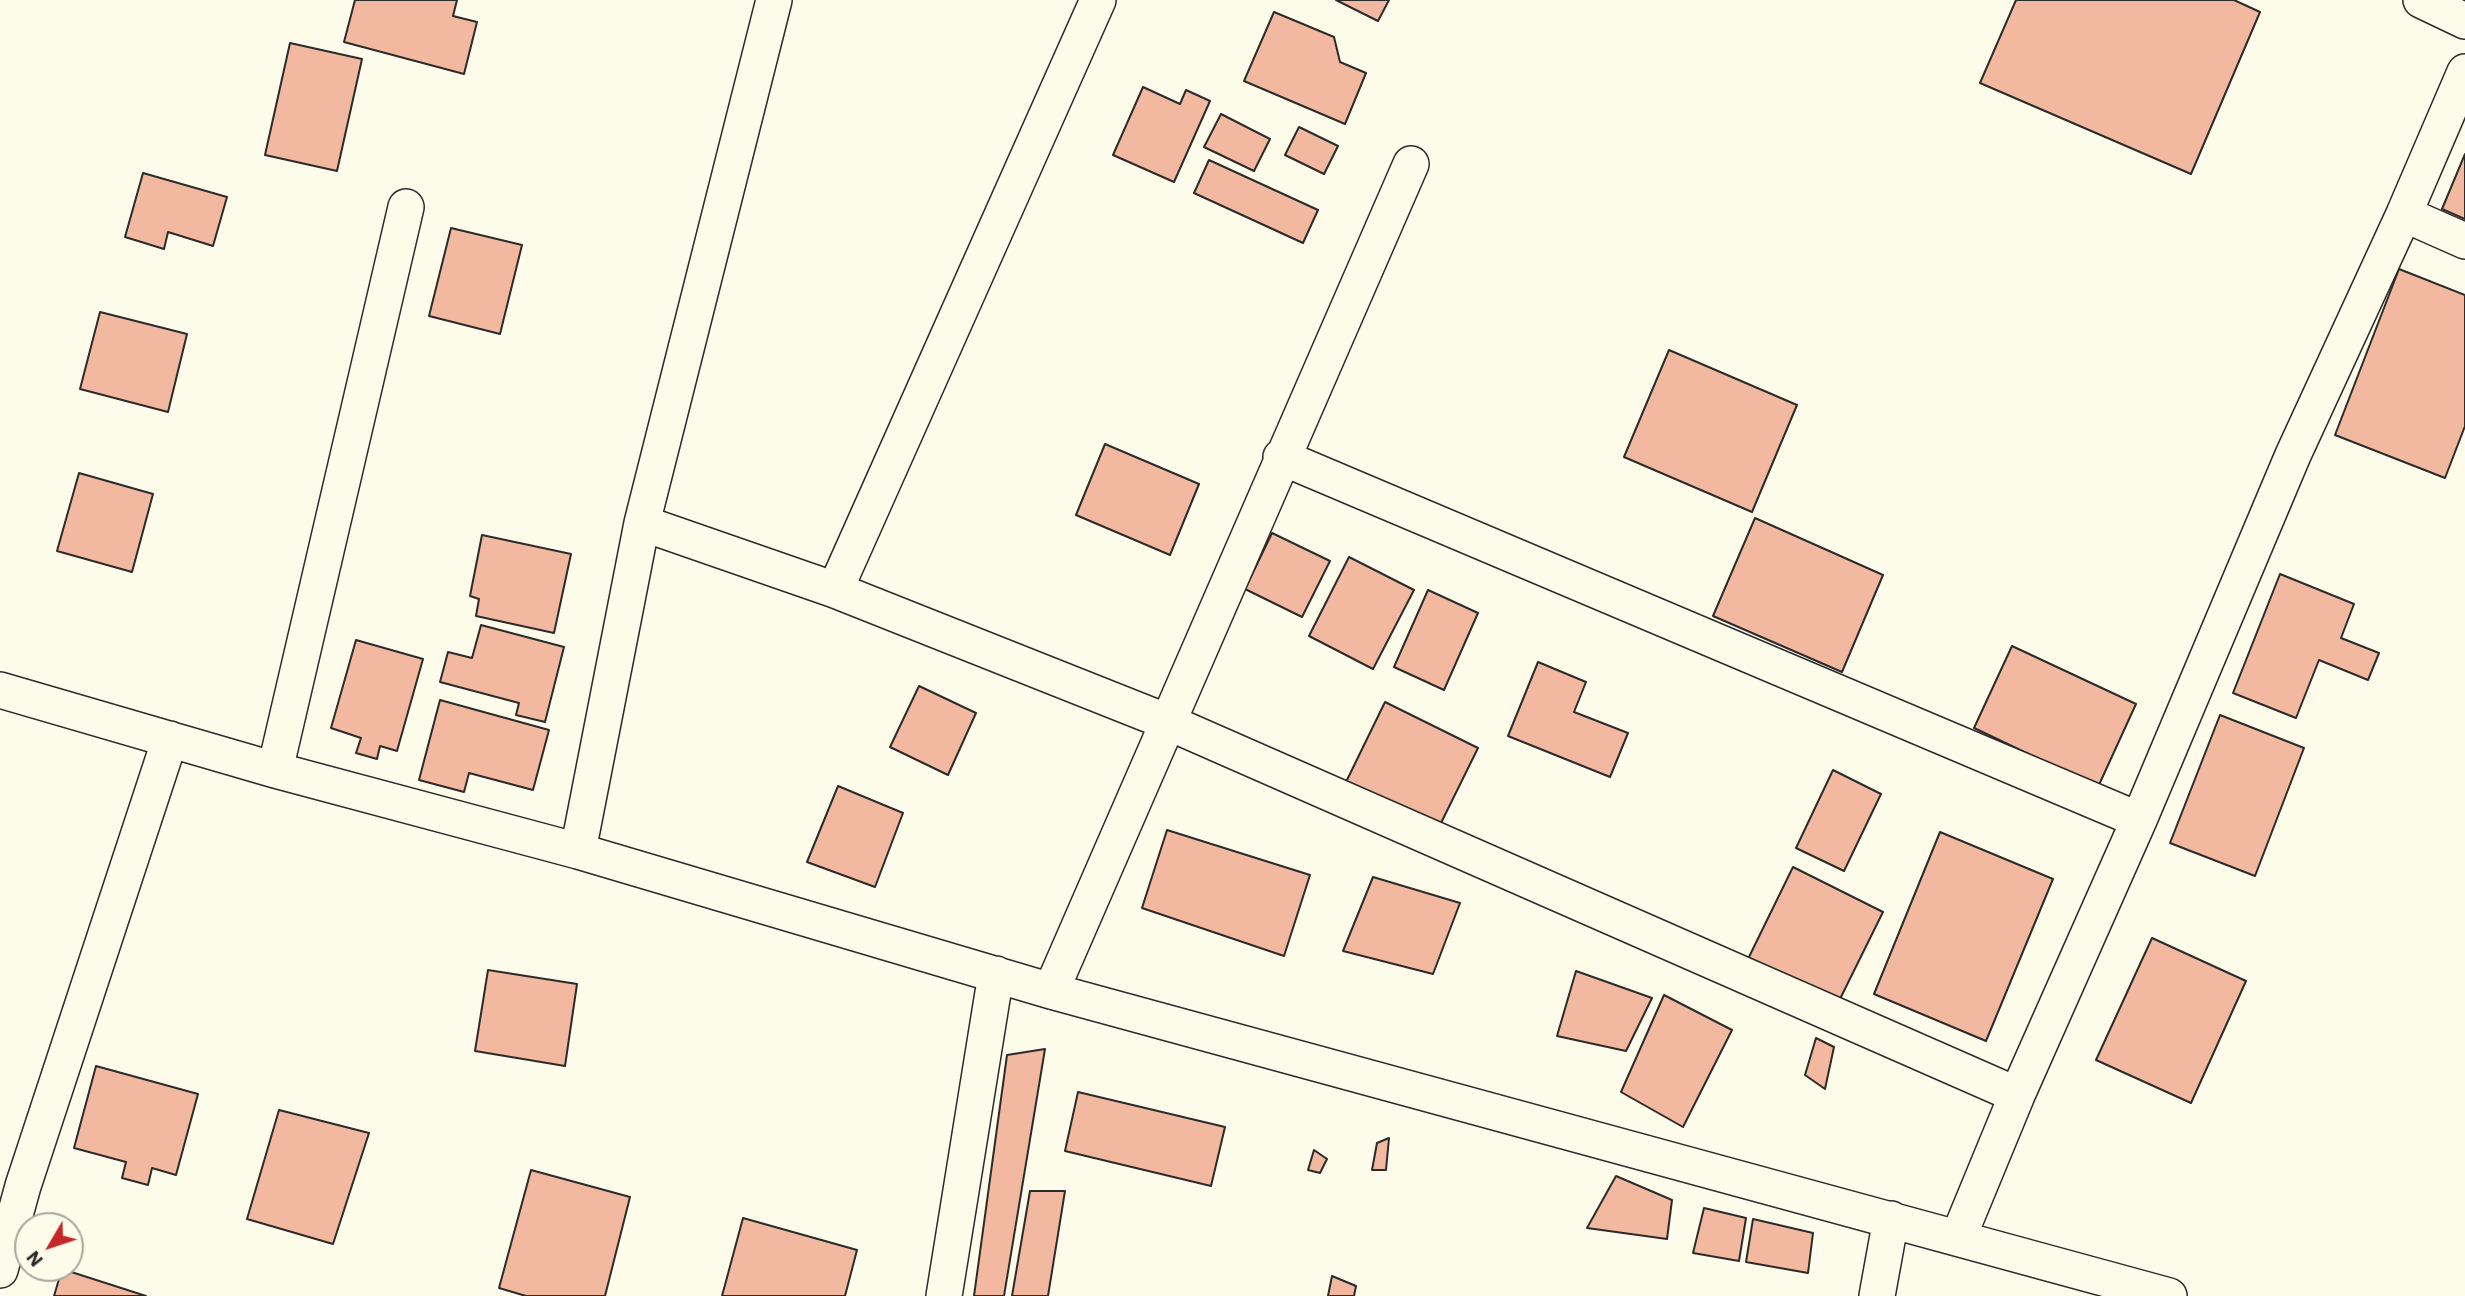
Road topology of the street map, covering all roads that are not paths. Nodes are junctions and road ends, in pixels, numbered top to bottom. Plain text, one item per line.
1 (774, 0) edge
2 (1098, 0) edge
3 (2421, 0) edge
4 (2465, 20) edge
5 (2465, 72) edge
6 (1410, 164) dead end
7 (406, 207) dead end
8 (2403, 214) junction
9 (2465, 241) edge
10 (1281, 457) junction
11 (642, 523) junction
12 (835, 590) junction
13 (0, 690) edge
14 (1170, 723) junction
15 (170, 739) junction
16 (275, 770) junction
17 (2138, 820) junction
18 (578, 851) junction
19 (996, 974) junction
20 (1051, 991) junction
21 (2017, 1095) junction
22 (1891, 1219) junction
23 (1958, 1238) junction
24 (0, 1270) edge
25 (944, 1296) edge
26 (1877, 1296) edge
27 (2169, 1296) edge

1 - 11 street
2 - 12 street
3 - 4 street
5 - 8 street
6 - 10 street
7 - 16 street
8 - 9 street
8 - 17 street
10 - 14 street
10 - 17 street
11 - 12 street
11 - 18 street
12 - 14 street
13 - 15 street
14 - 20 street
14 - 21 street
15 - 16 street
15 - 24 street
16 - 18 street
17 - 21 street
18 - 19 street
19 - 20 street
19 - 25 street
20 - 22 street
21 - 23 street
22 - 23 street
22 - 26 street
23 - 27 street

